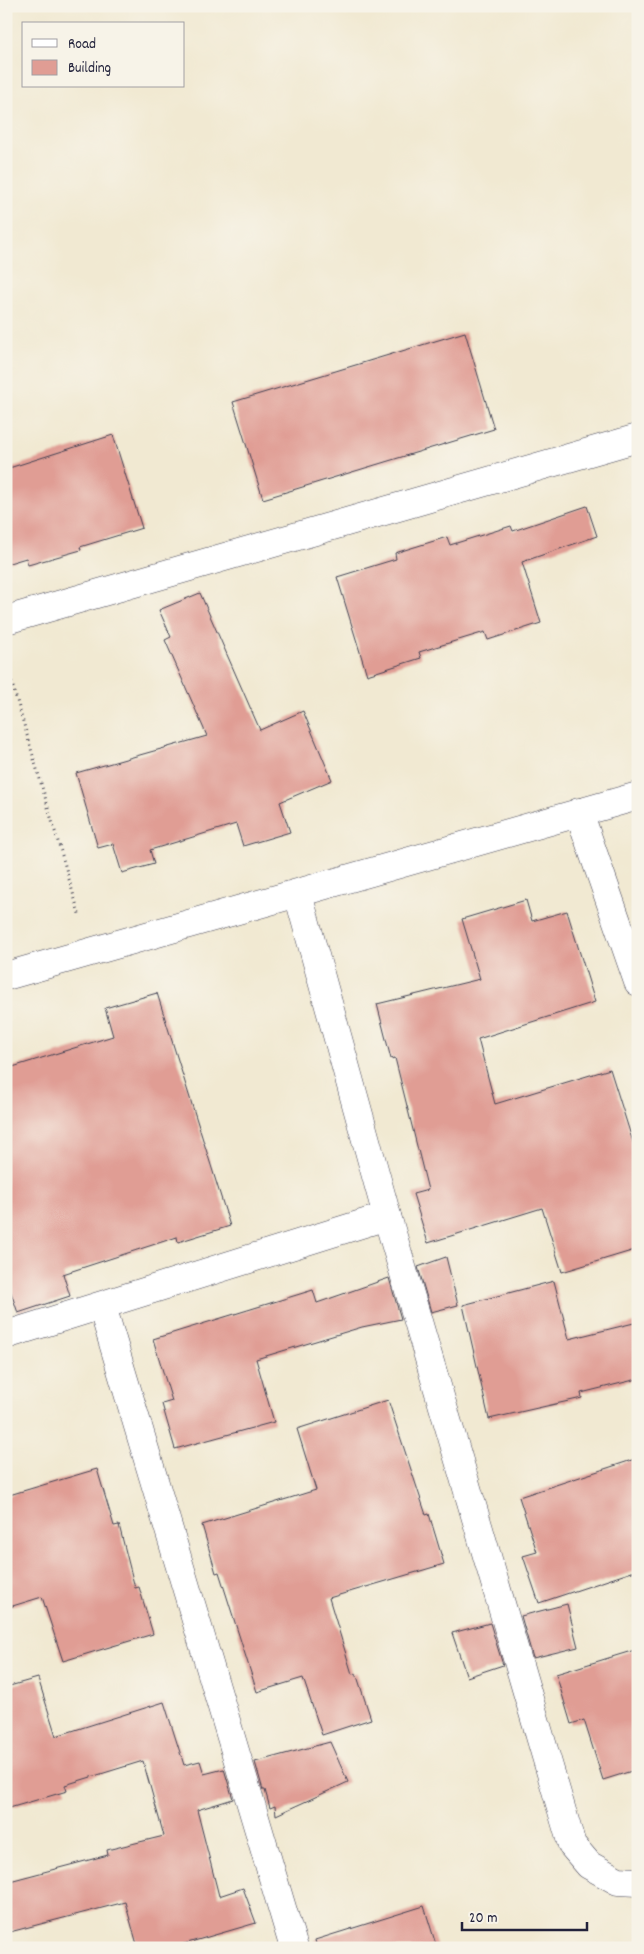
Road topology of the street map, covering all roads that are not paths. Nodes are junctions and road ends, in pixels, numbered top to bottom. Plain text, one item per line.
1 (638, 438) edge
2 (6, 620) edge
3 (638, 796) edge
4 (579, 812) junction
5 (298, 894) junction
6 (6, 976) edge
7 (638, 982) edge
8 (387, 1216) junction
9 (102, 1306) junction
10 (6, 1334) edge
11 (638, 1882) edge
12 (294, 1948) edge

1 - 2 street
3 - 4 street
4 - 5 street
4 - 7 street
5 - 6 street
5 - 8 street
8 - 9 street
8 - 11 street
9 - 10 street
9 - 12 street

